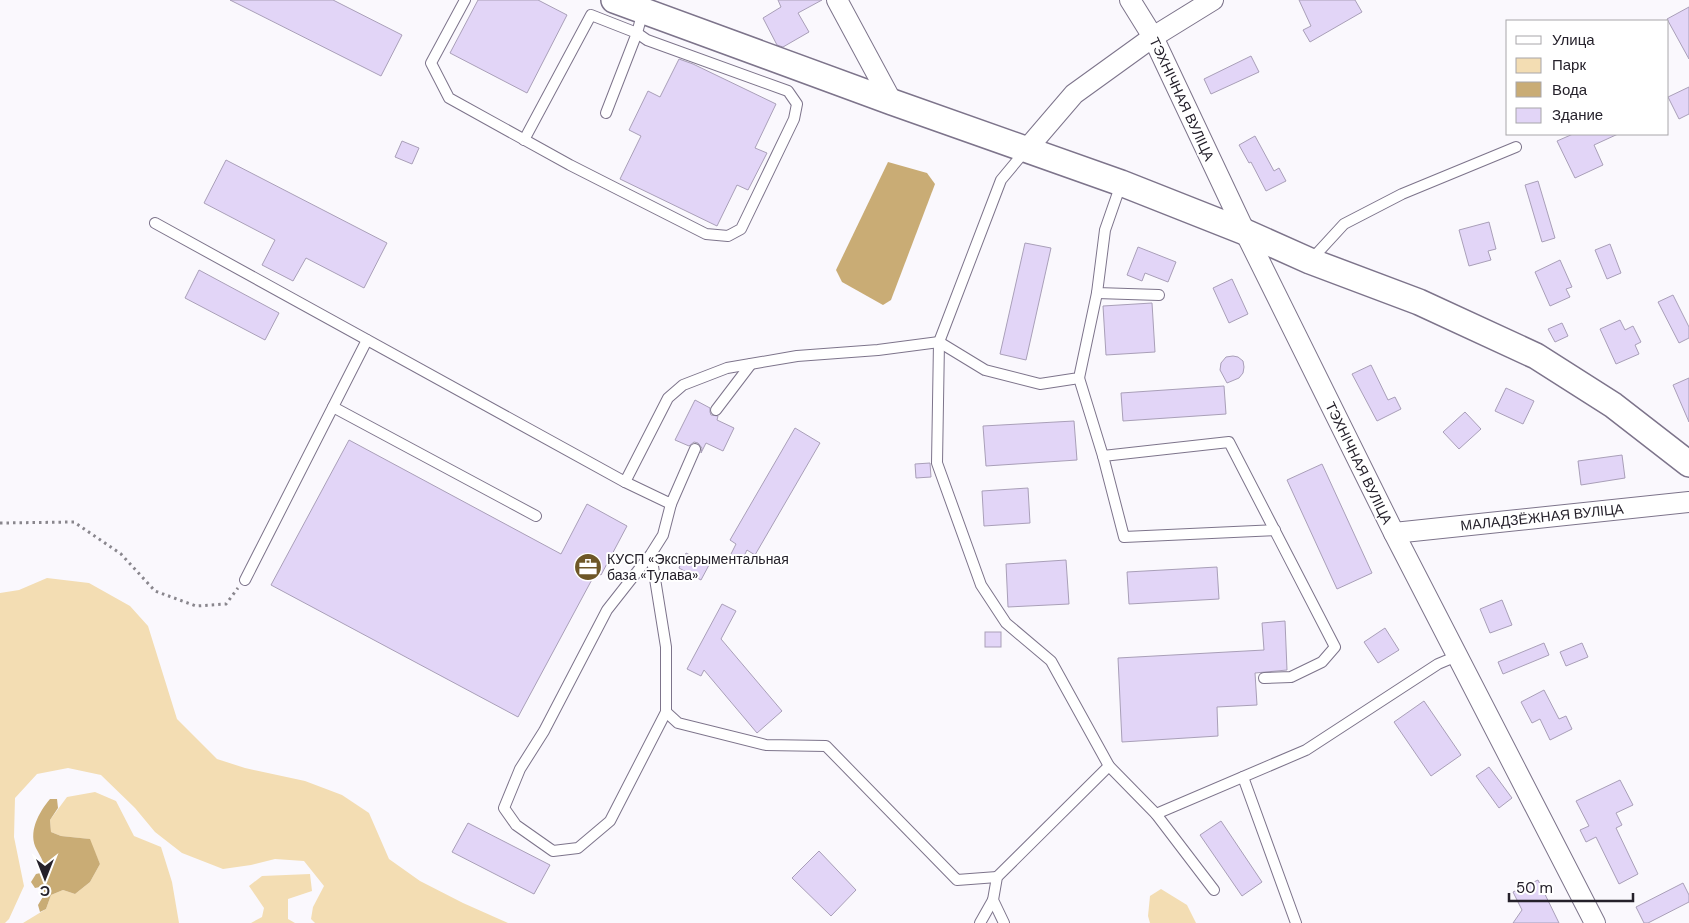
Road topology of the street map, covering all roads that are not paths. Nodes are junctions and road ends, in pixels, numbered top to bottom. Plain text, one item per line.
1 (465, 0) edge
2 (614, 0) edge
3 (838, 0) edge
4 (1130, 0) edge
5 (1213, 0) edge
6 (640, 22) junction
7 (1153, 37) junction
8 (892, 102) junction
9 (606, 113) dead end
10 (524, 140) junction
11 (1516, 147) dead end
12 (1026, 150) junction
13 (1122, 183) junction
14 (155, 223) dead end
15 (1245, 232) junction
16 (1310, 261) junction
17 (1098, 293) junction
18 (1159, 295) dead end
19 (367, 340) junction
20 (939, 342) junction
21 (751, 364) junction
22 (1080, 378) junction
23 (333, 407) junction
24 (716, 410) dead end
25 (695, 449) dead end
26 (1103, 456) junction
27 (1689, 464) edge
28 (625, 482) junction
29 (1689, 502) edge
30 (671, 504) junction
31 (536, 516) dead end
32 (1275, 530) junction
33 (1394, 533) junction
34 (651, 554) junction
35 (245, 580) road end
36 (1457, 656) junction
37 (1264, 678) dead end
38 (666, 712) junction
39 (1109, 766) junction
40 (1243, 777) junction
41 (1156, 814) junction
42 (997, 877) junction
43 (1214, 890) dead end
44 (993, 900) junction
45 (980, 923) edge
46 (1004, 923) edge
47 (1296, 923) edge
48 (1595, 923) edge

1 - 10 lane
2 - 6 street
3 - 8 street
4 - 7 street, ТЭХНІЧНАЯ ВУЛІЦА
5 - 7 street
6 - 8 street
6 - 9 lane
6 - 10 lane
6 - 10 lane
7 - 12 street
7 - 15 street, ТЭХНІЧНАЯ ВУЛІЦА
8 - 12 street
11 - 16 lane
12 - 13 street
12 - 20 lane
13 - 15 street
13 - 17 lane
14 - 19 lane
15 - 16 street
15 - 33 street, ТЭХНІЧНАЯ ВУЛІЦА
16 - 27 street
17 - 18 lane
17 - 22 lane
19 - 23 lane
19 - 28 lane
20 - 21 lane
20 - 22 lane
20 - 39 lane
21 - 24 lane
21 - 28 lane
22 - 26 lane
23 - 31 lane
23 - 35 lane
25 - 30 lane
26 - 32 lane
26 - 32 lane
28 - 30 lane
29 - 33 street, МАЛАДЗЁЖНАЯ ВУЛІЦА
30 - 34 lane
32 - 37 lane
33 - 36 street, ТЭХНІЧНАЯ ВУЛІЦА
34 - 38 lane
34 - 38 lane
36 - 40 lane
36 - 48 street, ТЭХНІЧНАЯ ВУЛІЦА
38 - 42 lane
39 - 41 lane
39 - 42 lane
40 - 41 lane
40 - 47 lane
41 - 43 lane
42 - 44 lane
44 - 45 lane
44 - 46 lane

